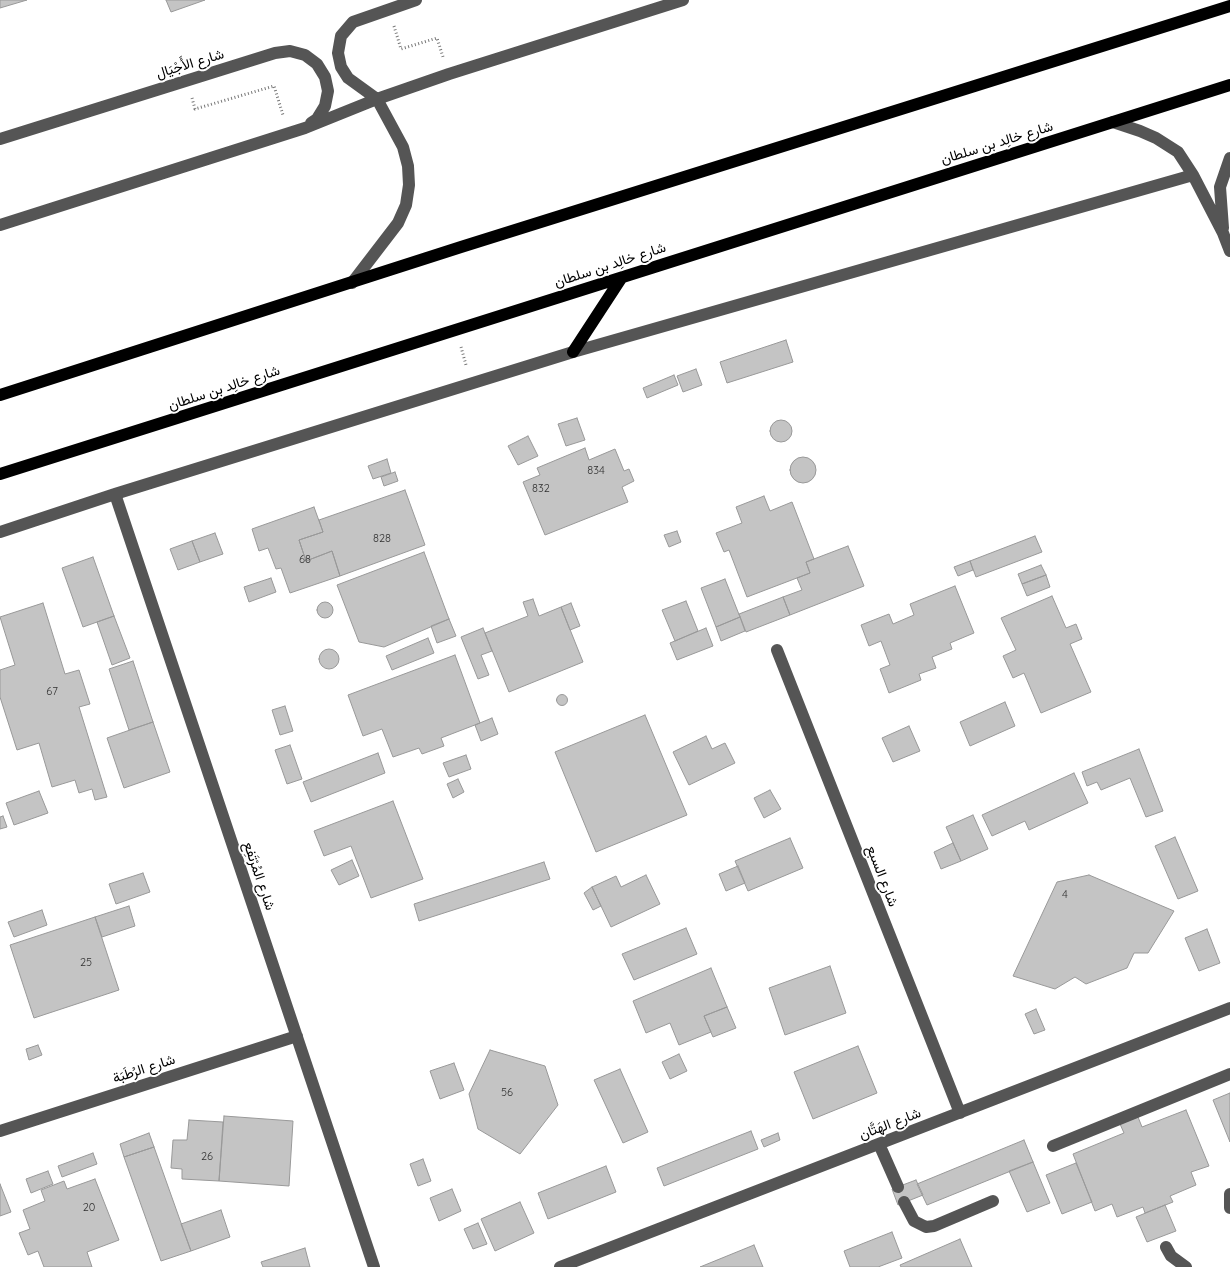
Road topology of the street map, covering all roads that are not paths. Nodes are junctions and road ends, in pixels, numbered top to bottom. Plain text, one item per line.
1 (416, 0) edge
2 (683, 0) edge
3 (1230, 6) edge
4 (1230, 85) edge
5 (377, 99) junction
6 (1113, 122) junction
7 (306, 128) junction
8 (0, 139) edge
9 (1230, 158) edge
10 (1193, 175) junction
11 (0, 224) edge
12 (1223, 234) junction
13 (1230, 251) edge
14 (622, 277) junction
15 (352, 283) junction
16 (573, 352) junction
17 (0, 395) edge
18 (0, 474) edge
19 (115, 494) junction
20 (0, 532) edge
21 (777, 650) dead end
22 (1230, 1008) edge
23 (297, 1036) junction
24 (1230, 1074) edge
25 (960, 1113) junction
26 (0, 1130) edge
27 (879, 1144) junction
28 (1053, 1146) dead end
29 (898, 1187) dead end
30 (1230, 1194) edge
31 (904, 1202) dead end
32 (993, 1202) dead end
33 (1230, 1208) edge
34 (1166, 1247) dead end
35 (374, 1267) edge
36 (560, 1267) edge
37 (1186, 1267) edge

1 - 5 street
2 - 5 street
3 - 15 main road
4 - 6 main road, شارع خالِد بن سلطان
5 - 7 street
5 - 15 street
6 - 10 street
6 - 14 main road, شارع خالِد بن سلطان
7 - 8 street, شارع الأَجْيَال
7 - 11 street
9 - 12 street
10 - 12 street
10 - 16 street
12 - 13 street
14 - 16 main road
14 - 18 main road, شارع خالِد بن سلطان
15 - 17 main road
16 - 19 street
19 - 20 street
19 - 23 street, شارع المُرْتَفِع
21 - 25 street, شارع السبع
22 - 25 street, شارع الهَتَّان
23 - 26 street, شارع الرُطَبَة
23 - 35 street, شارع المُرْتَفِع
24 - 28 street
25 - 27 street, شارع الهَتَّان
27 - 29 street
27 - 36 street, شارع الهَتَّان
30 - 33 street
31 - 32 street
34 - 37 street

